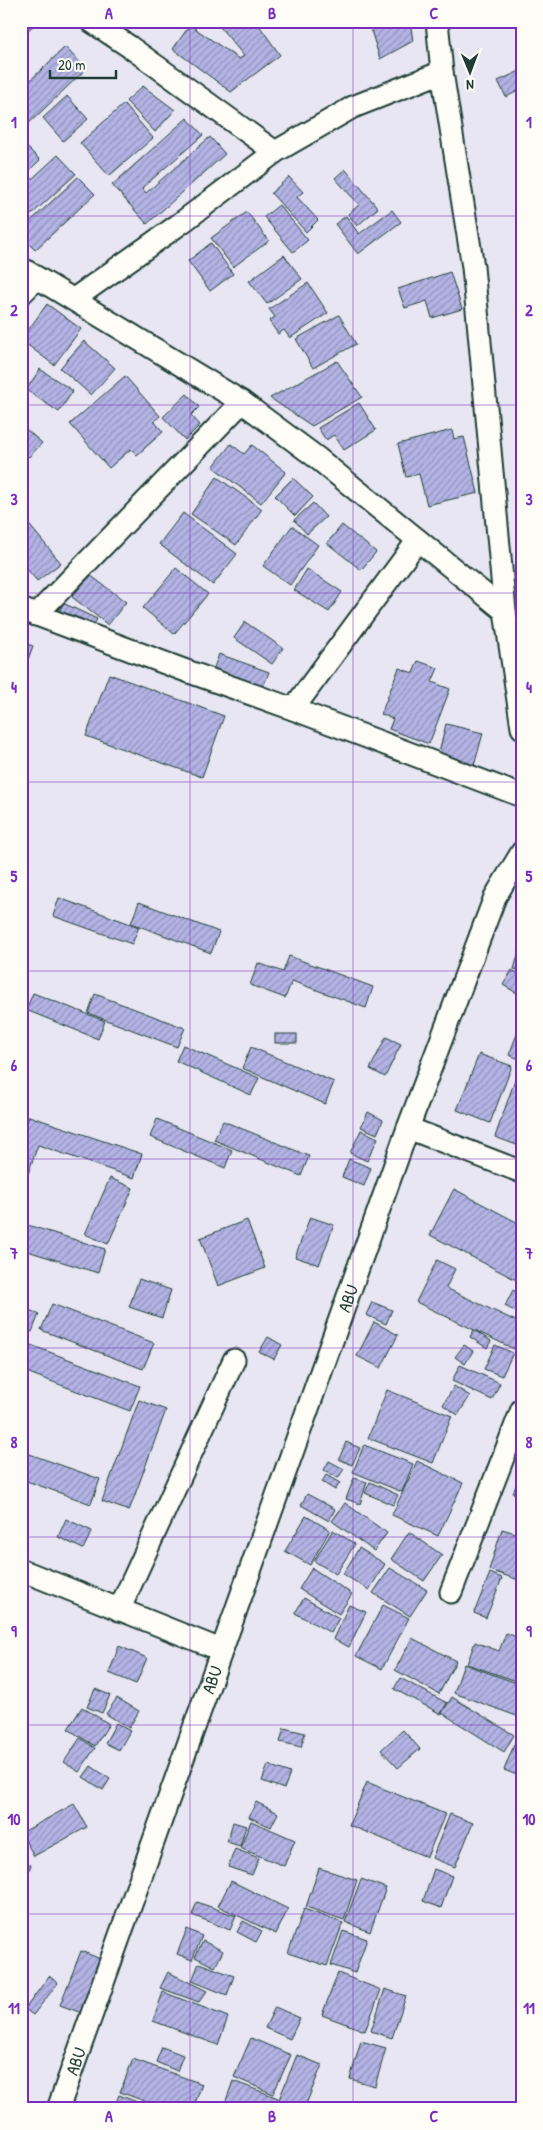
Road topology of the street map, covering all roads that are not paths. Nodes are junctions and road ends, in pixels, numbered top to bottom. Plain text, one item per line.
1 (90, 21) edge
2 (437, 21) edge
3 (442, 72) junction
4 (275, 152) junction
5 (29, 273) edge
6 (21, 294) edge
7 (74, 299) junction
8 (242, 402) junction
9 (418, 540) junction
10 (505, 611) junction
11 (29, 612) edge
12 (294, 709) junction
13 (522, 728) edge
14 (522, 796) edge
15 (522, 852) edge
16 (408, 1128) junction
17 (522, 1172) edge
18 (234, 1360) dead end
19 (522, 1409) edge
20 (21, 1570) edge
21 (451, 1592) dead end
22 (119, 1610) junction
23 (221, 1650) junction
24 (58, 2109) edge

1 - 4 street
2 - 3 street
3 - 4 street
3 - 10 street
4 - 7 street
5 - 6 street
5 - 7 street
7 - 8 street
8 - 9 street
8 - 11 street
9 - 10 street
9 - 12 street
10 - 13 street
11 - 12 street
12 - 14 street
15 - 16 street, ABU
16 - 17 street
16 - 23 street, ABU
18 - 22 street
19 - 21 street
20 - 22 street
22 - 23 street
23 - 24 street, ABU

